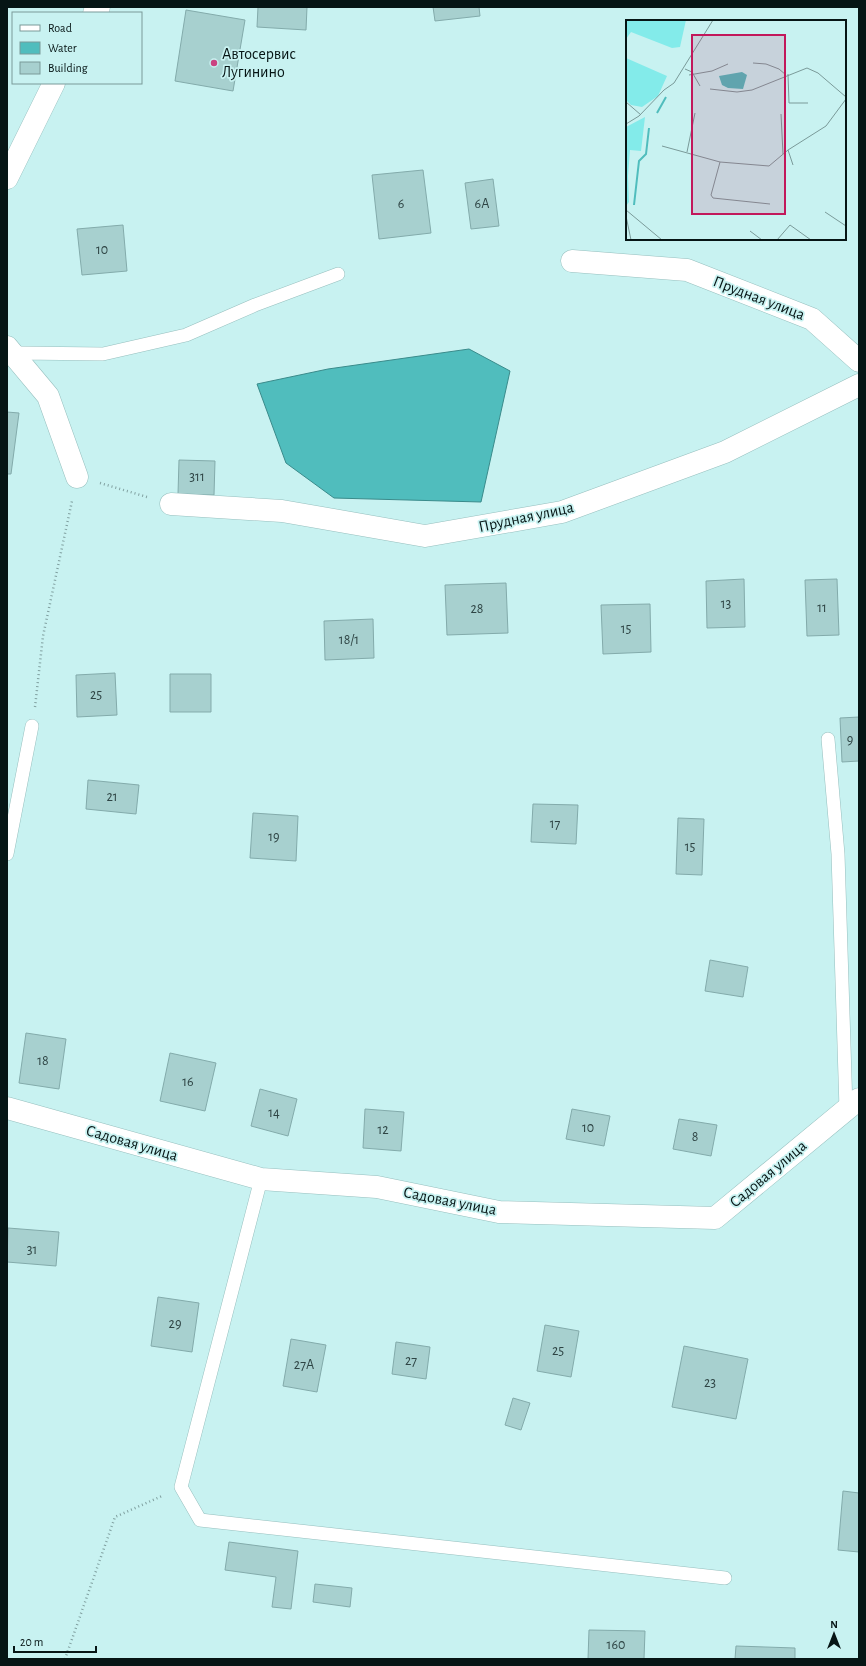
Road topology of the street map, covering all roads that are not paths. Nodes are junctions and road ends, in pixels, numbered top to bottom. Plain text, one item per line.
1 (54, 84) edge
2 (7, 178) edge
3 (572, 261) dead end
4 (338, 274) dead end
5 (9, 354) edge
6 (859, 361) edge
7 (859, 385) edge
8 (77, 477) road end
9 (171, 504) road end
10 (32, 726) road end
11 (828, 739) dead end
12 (7, 854) edge
13 (852, 1104) edge
14 (7, 1108) edge
15 (261, 1179) junction
16 (725, 1578) dead end

1 - 2 street
3 - 6 street, Прудная улица
4 - 5 lane
5 - 8 street
7 - 9 street, Прудная улица
10 - 12 lane
11 - 13 lane
13 - 15 street, Садовая улица
14 - 15 street, Садовая улица
15 - 16 lane

